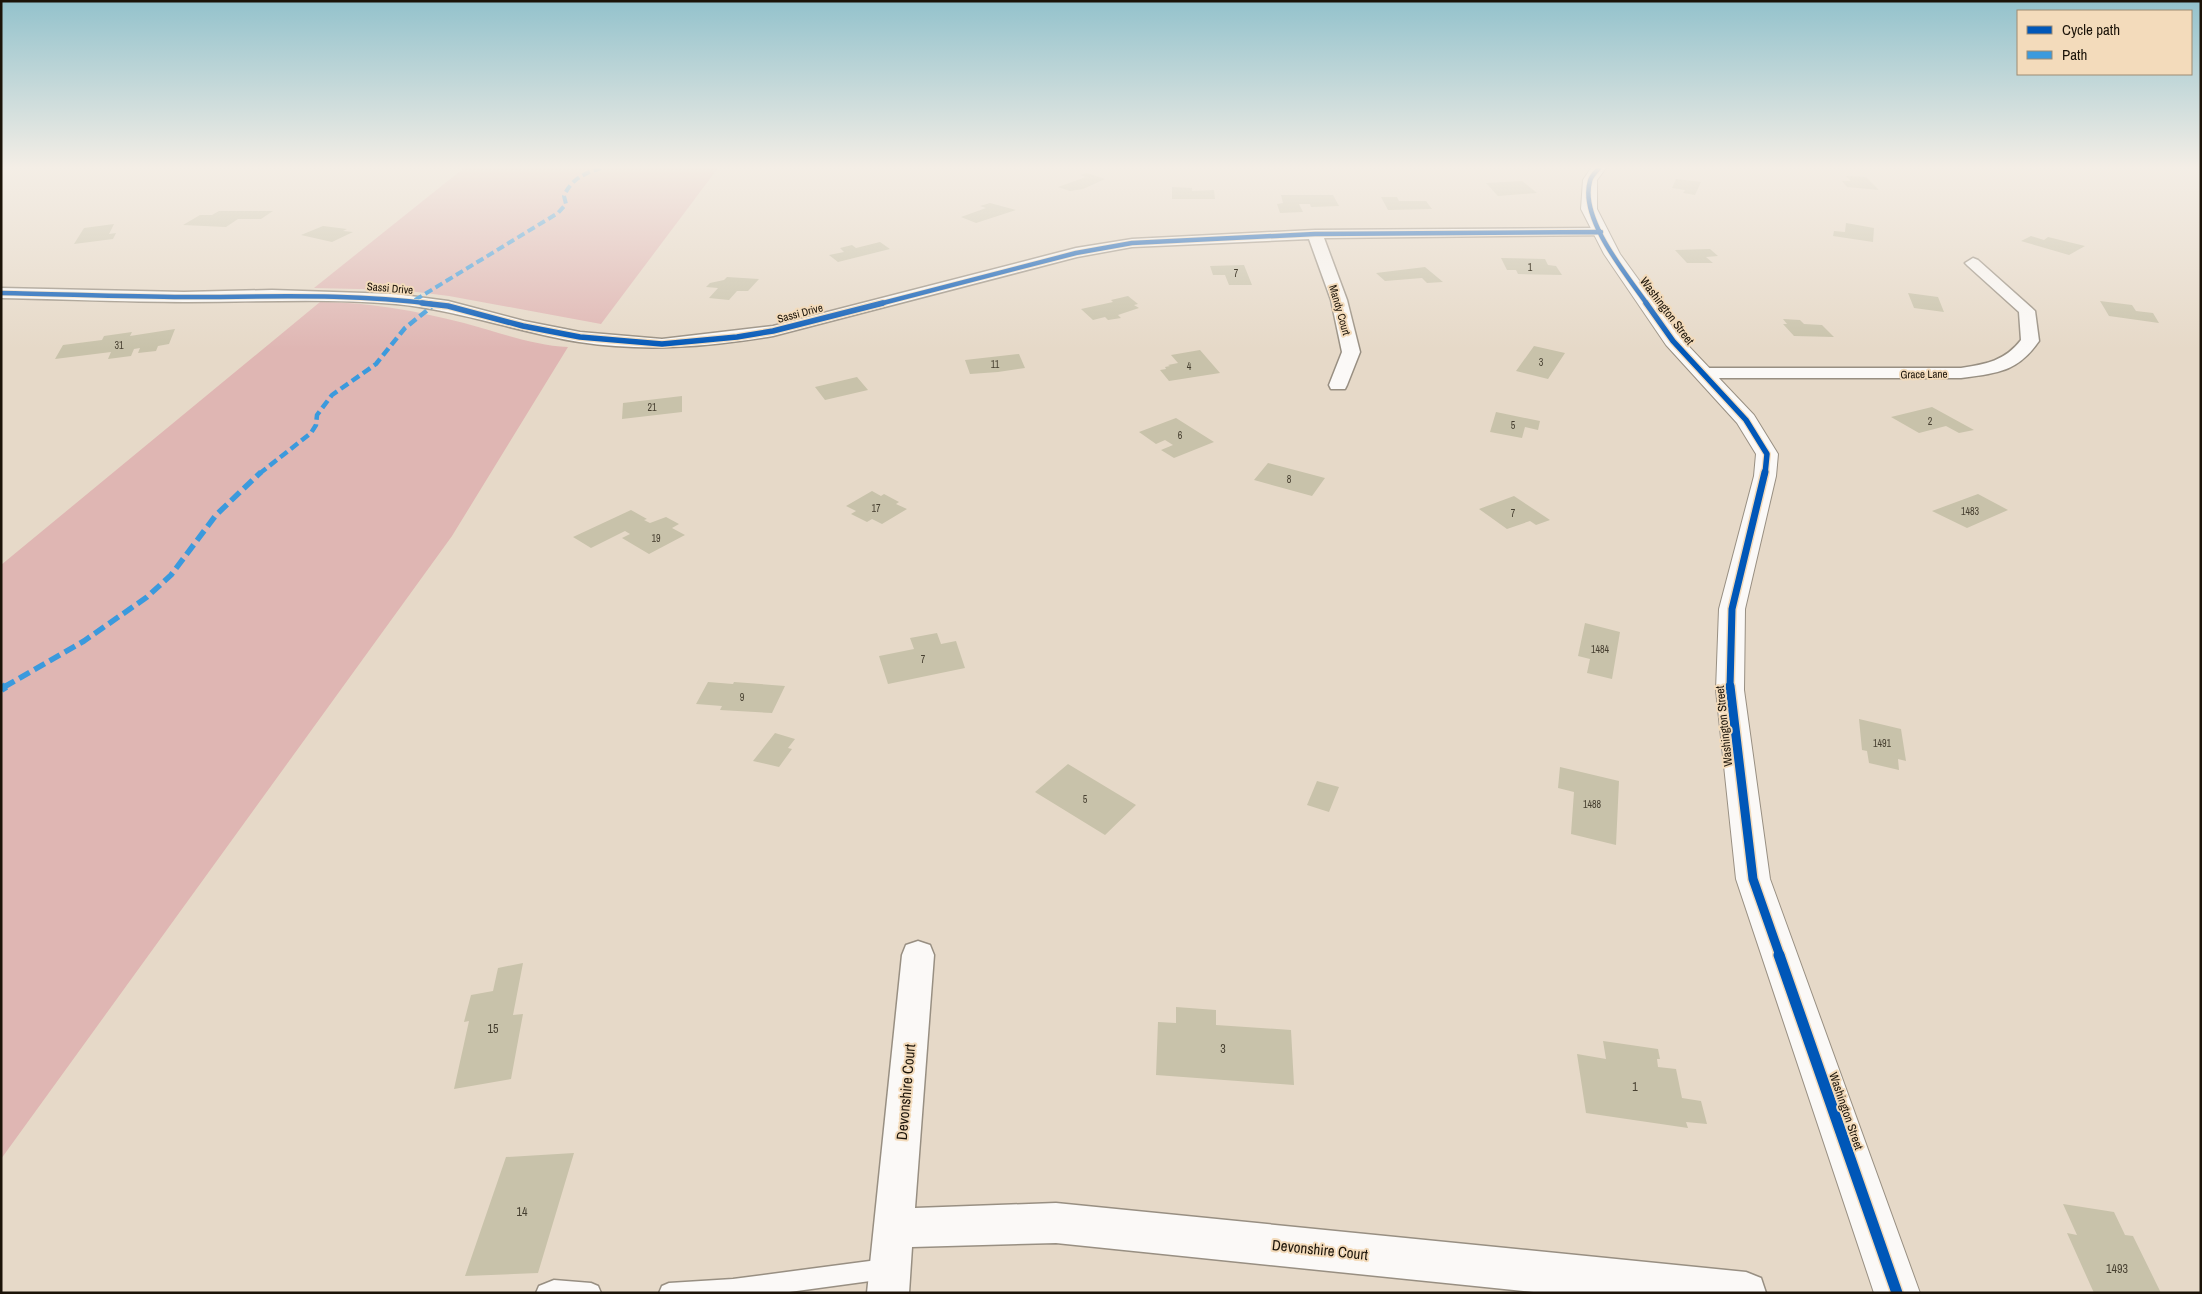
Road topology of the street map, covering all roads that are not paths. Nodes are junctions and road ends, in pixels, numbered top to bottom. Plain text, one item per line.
1 (1599, 228) edge
2 (1601, 232) junction
3 (1315, 234) junction
4 (1972, 263) dead end
5 (1, 294) edge
6 (1704, 373) junction
7 (1338, 385) dead end
8 (918, 955) dead end
9 (894, 1228) junction
10 (889, 1280) edge
11 (546, 1293) edge
12 (590, 1293) edge
13 (669, 1293) edge
14 (1746, 1293) edge
15 (1897, 1293) edge

1 - 2 street, Washington Street
2 - 3 street, Sassi Drive
2 - 6 street, Washington Street
3 - 5 street, Sassi Drive
3 - 7 street, Mandy Court
4 - 6 street, Grace Lane
6 - 15 street, Washington Street
8 - 9 street, Devonshire Court
9 - 10 street, Devonshire Court
9 - 14 street, Devonshire Court
10 - 13 lane
11 - 12 lane

